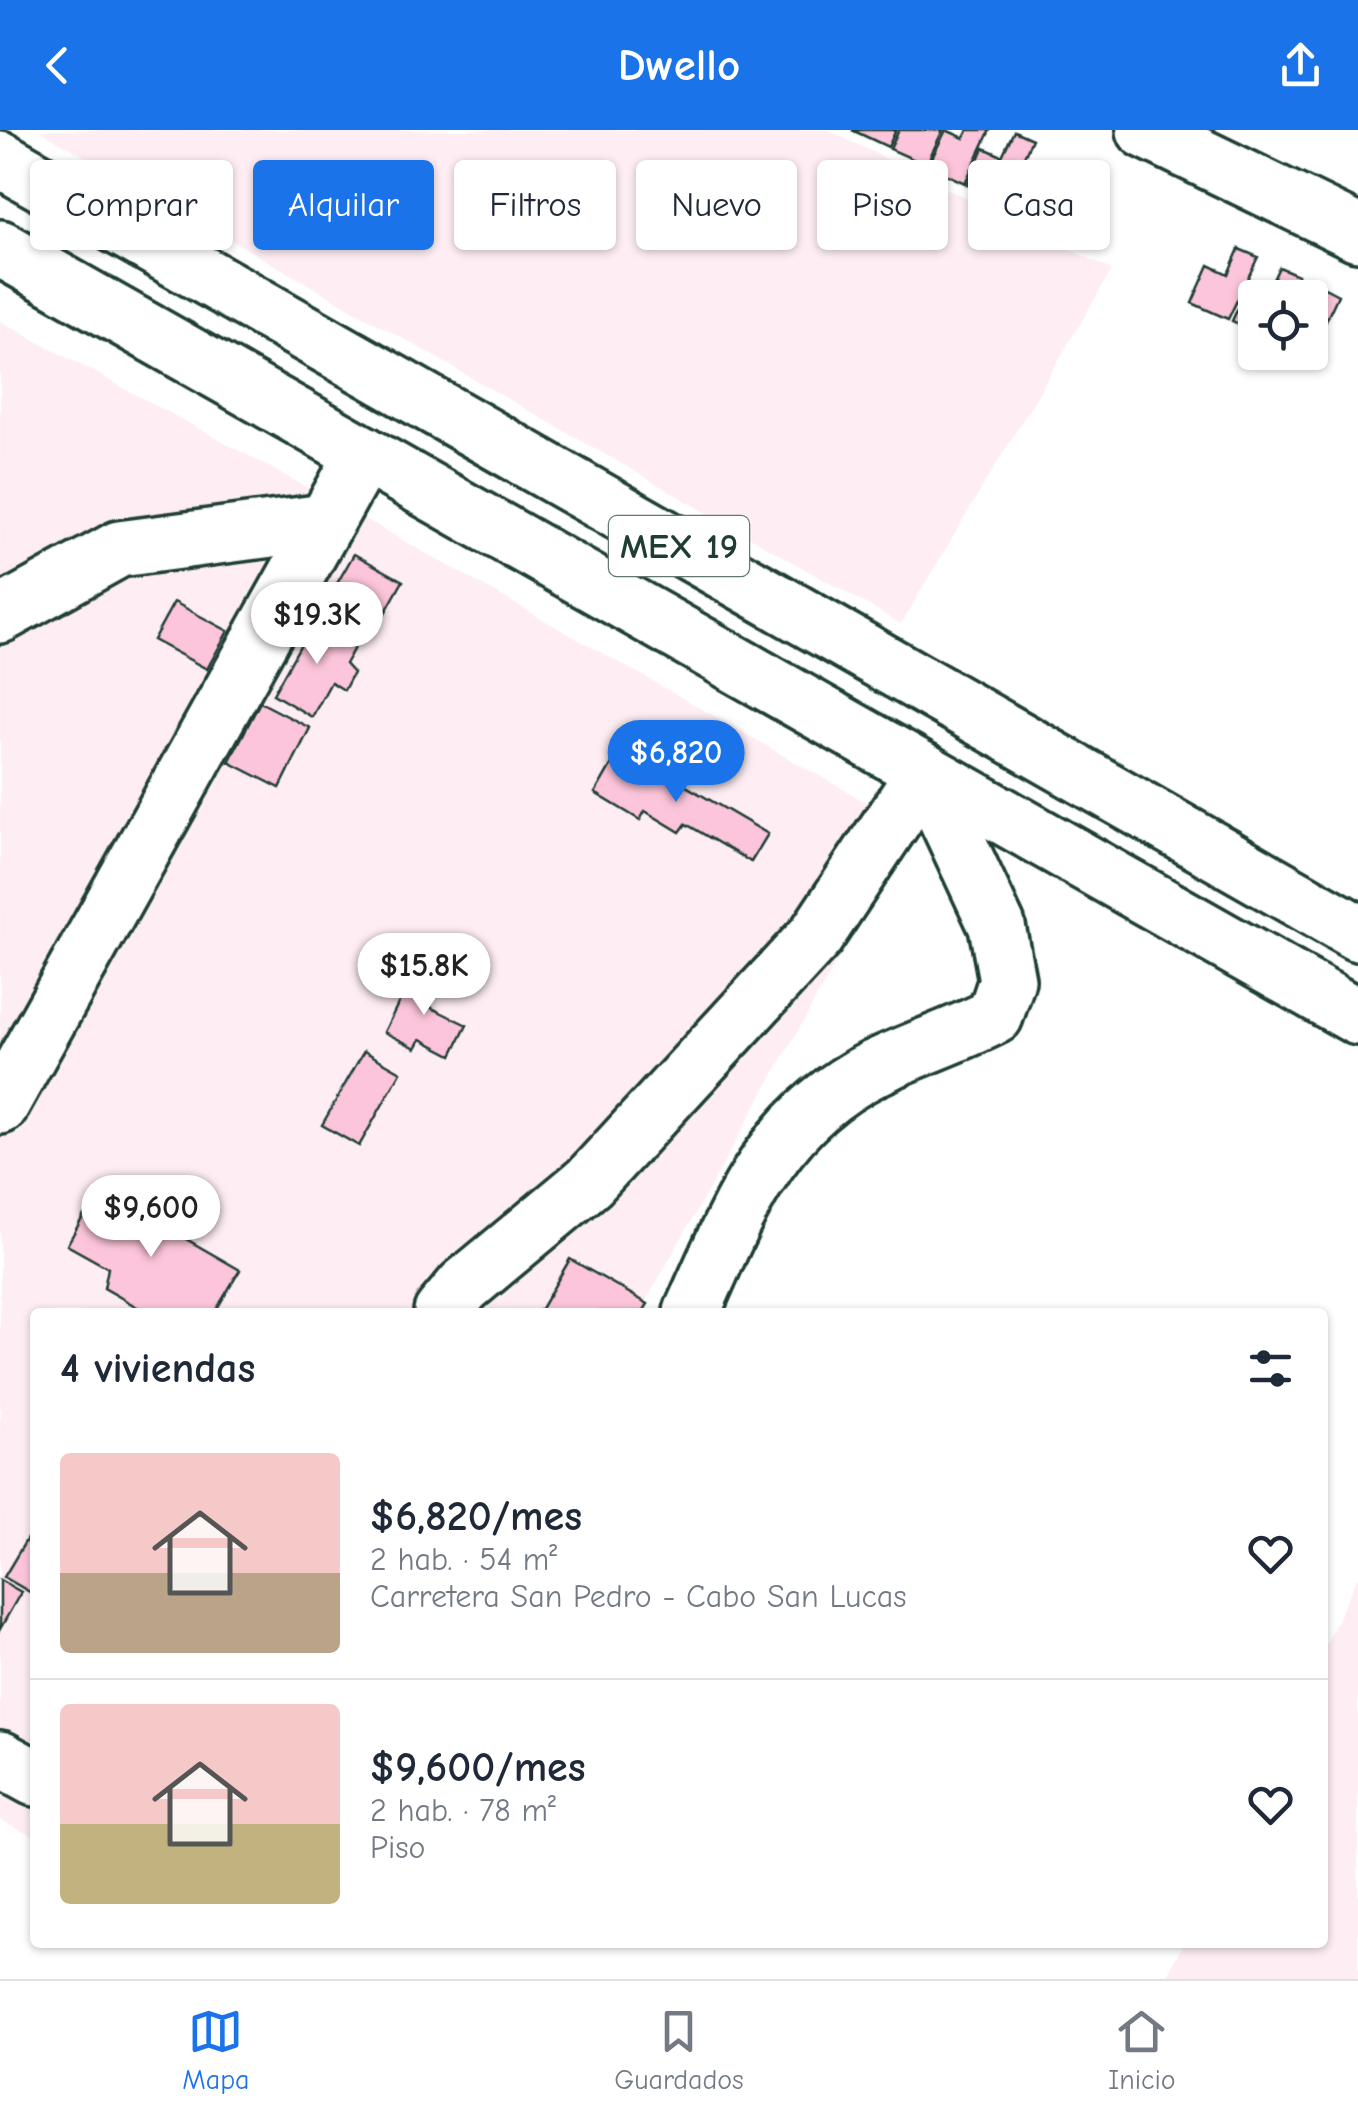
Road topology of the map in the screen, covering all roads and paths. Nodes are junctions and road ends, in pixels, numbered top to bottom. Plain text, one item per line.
1 (1145, 130) edge
2 (0, 159) edge
3 (1358, 233) edge
4 (0, 248) edge
5 (364, 454) junction
6 (326, 522) junction
7 (0, 615) edge
8 (925, 772) junction
9 (1358, 933) edge
10 (1358, 1017) edge
11 (0, 1106) edge
12 (445, 1308) edge
13 (694, 1308) edge
14 (0, 1759) edge
15 (30, 1775) edge

1 - 3 main road
2 - 9 main road, MEX 19
4 - 5 main road, MEX 19
5 - 6 main road
5 - 8 main road, MEX 19
6 - 7 main road
6 - 11 main road
8 - 10 main road, MEX 19
8 - 12 main road
8 - 13 main road
14 - 15 main road

